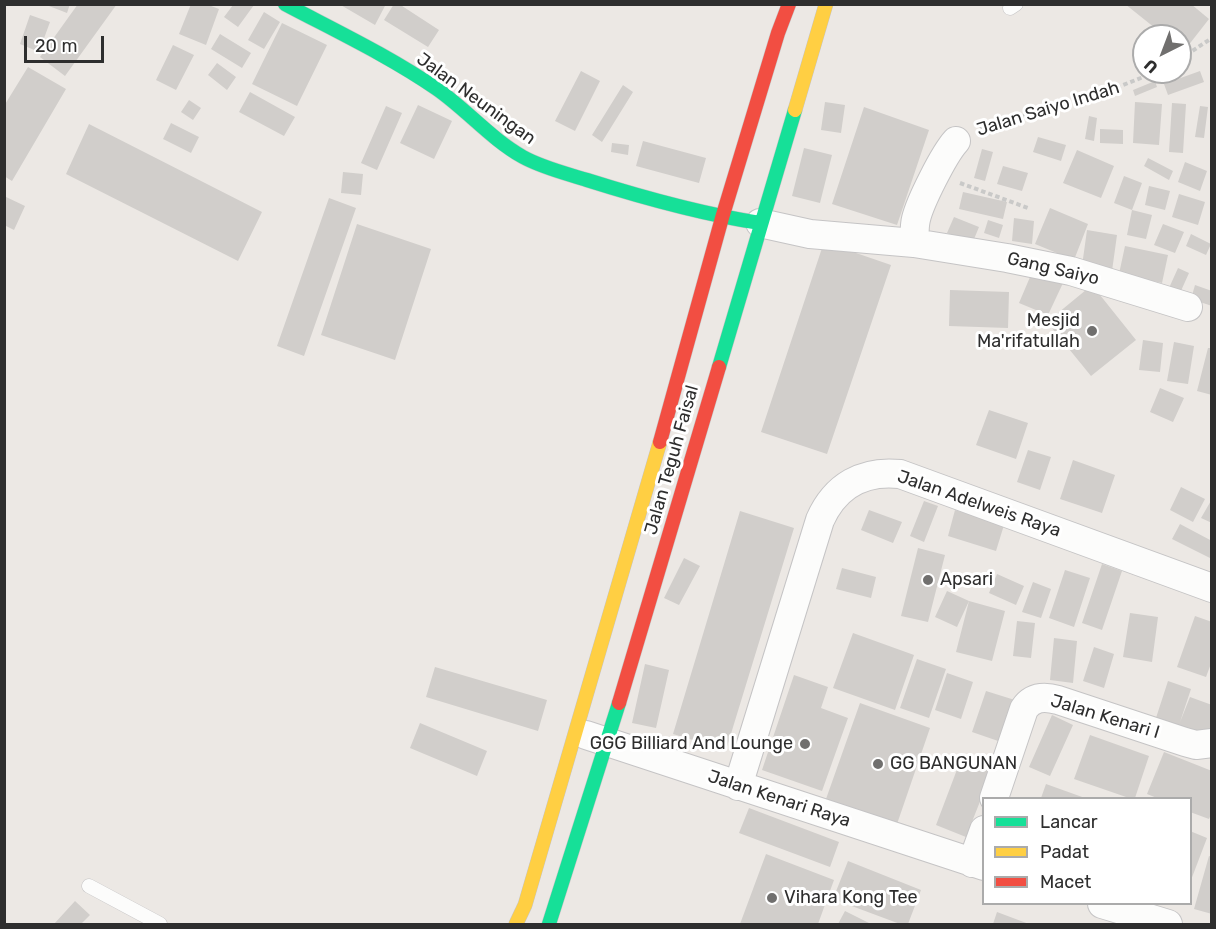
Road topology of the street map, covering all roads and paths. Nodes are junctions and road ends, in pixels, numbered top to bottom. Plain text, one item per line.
1 (285, 4) edge
2 (789, 4) edge
3 (826, 4) edge
4 (1212, 38) edge
5 (1192, 51) edge
6 (1132, 81) edge
7 (956, 141) joint
8 (936, 175) junction
9 (1028, 208) dead end
10 (722, 218) junction
11 (760, 223) junction
12 (914, 243) junction
13 (1188, 307) dead end
14 (1212, 588) edge
15 (633, 597) junction
16 (575, 732) junction
17 (608, 741) junction
18 (1212, 743) edge
19 (738, 786) junction
20 (994, 797) edge
21 (982, 841) edge
22 (978, 864) edge
23 (89, 886) dead end
24 (1108, 905) edge
25 (160, 924) edge
26 (516, 924) edge
27 (549, 924) edge
28 (1168, 924) edge

1 - 10 main road, Jalan Neuningan
2 - 10 main road, Jalan Teguh Faisal
3 - 11 main road, Jalan Teguh Faisal
4 - 5 path
6 - 7 path, Jalan Saiyo Indah
7 - 8 street, Jalan Saiyo Indah
8 - 9 path
8 - 12 street, Jalan Saiyo Indah
10 - 11 main road, Jalan Neuningan
10 - 15 main road, Jalan Teguh Faisal
11 - 12 street
11 - 15 main road, Jalan Teguh Faisal
12 - 13 street, Gang Saiyo
14 - 19 street, Jalan Adelweis Raya
15 - 16 main road, Jalan Teguh Faisal
15 - 17 main road, Jalan Teguh Faisal
16 - 17 street, Jalan Kenari Raya
16 - 26 main road, Jalan Teguh Faisal
17 - 19 street, Jalan Kenari Raya
17 - 27 main road, Jalan Teguh Faisal
18 - 20 street, Jalan Kenari I
19 - 22 street, Jalan Kenari Raya
21 - 22 street
23 - 25 lane
24 - 28 street

